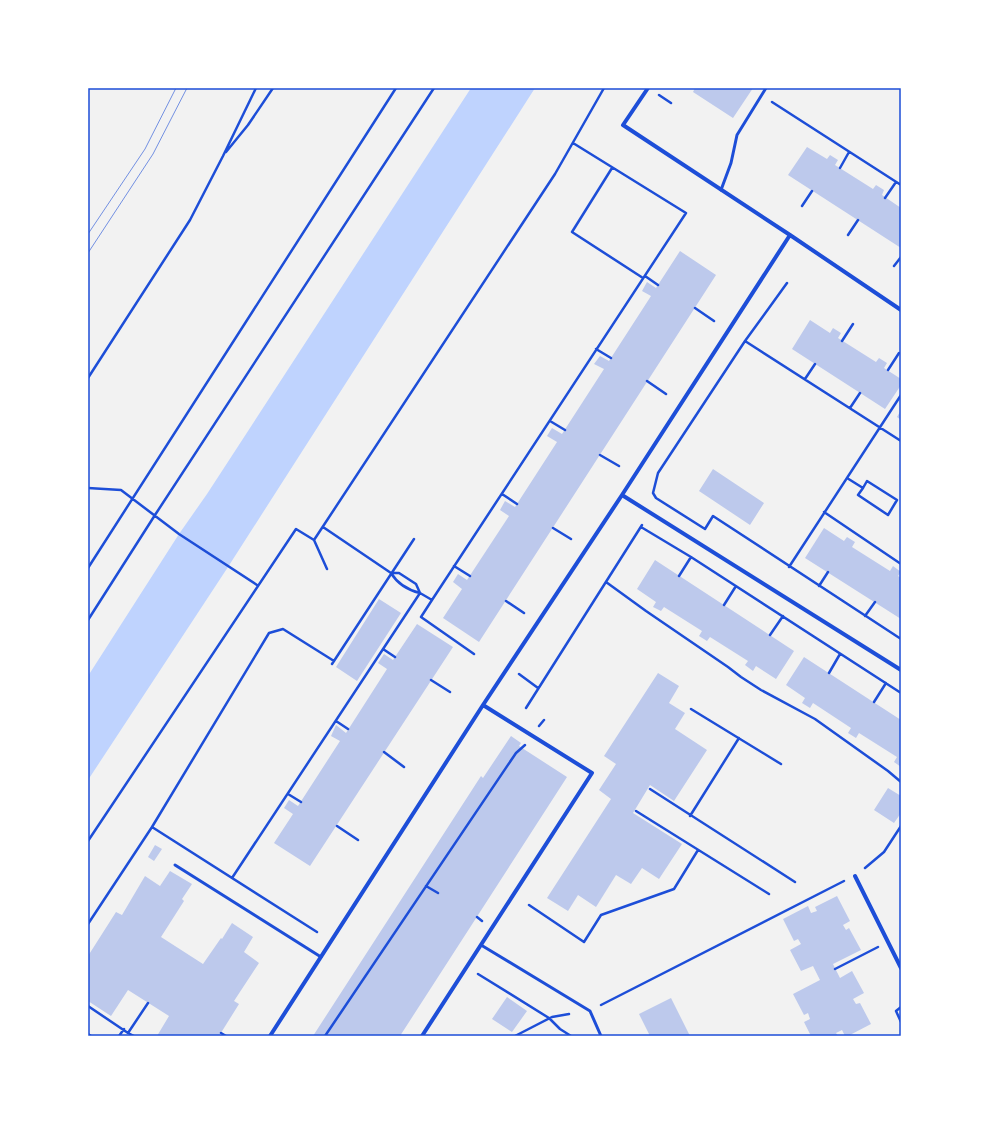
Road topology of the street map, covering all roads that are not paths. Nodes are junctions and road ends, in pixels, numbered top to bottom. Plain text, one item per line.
1 (648, 88) edge
2 (766, 88) edge
3 (721, 190) junction
4 (790, 235) junction
5 (901, 310) edge
6 (622, 495) junction
7 (901, 670) edge
8 (483, 705) junction
9 (175, 865) dead end
10 (855, 876) road end
11 (481, 945) junction
12 (321, 956) junction
13 (901, 968) edge
14 (270, 1036) edge
15 (422, 1036) edge
16 (601, 1036) edge

1 - 3 street
2 - 3 lane
3 - 4 street
4 - 5 street
4 - 6 street
6 - 7 street
6 - 8 street
8 - 11 street
8 - 12 street
9 - 12 lane
10 - 13 street
11 - 15 street
11 - 16 lane
12 - 14 street

